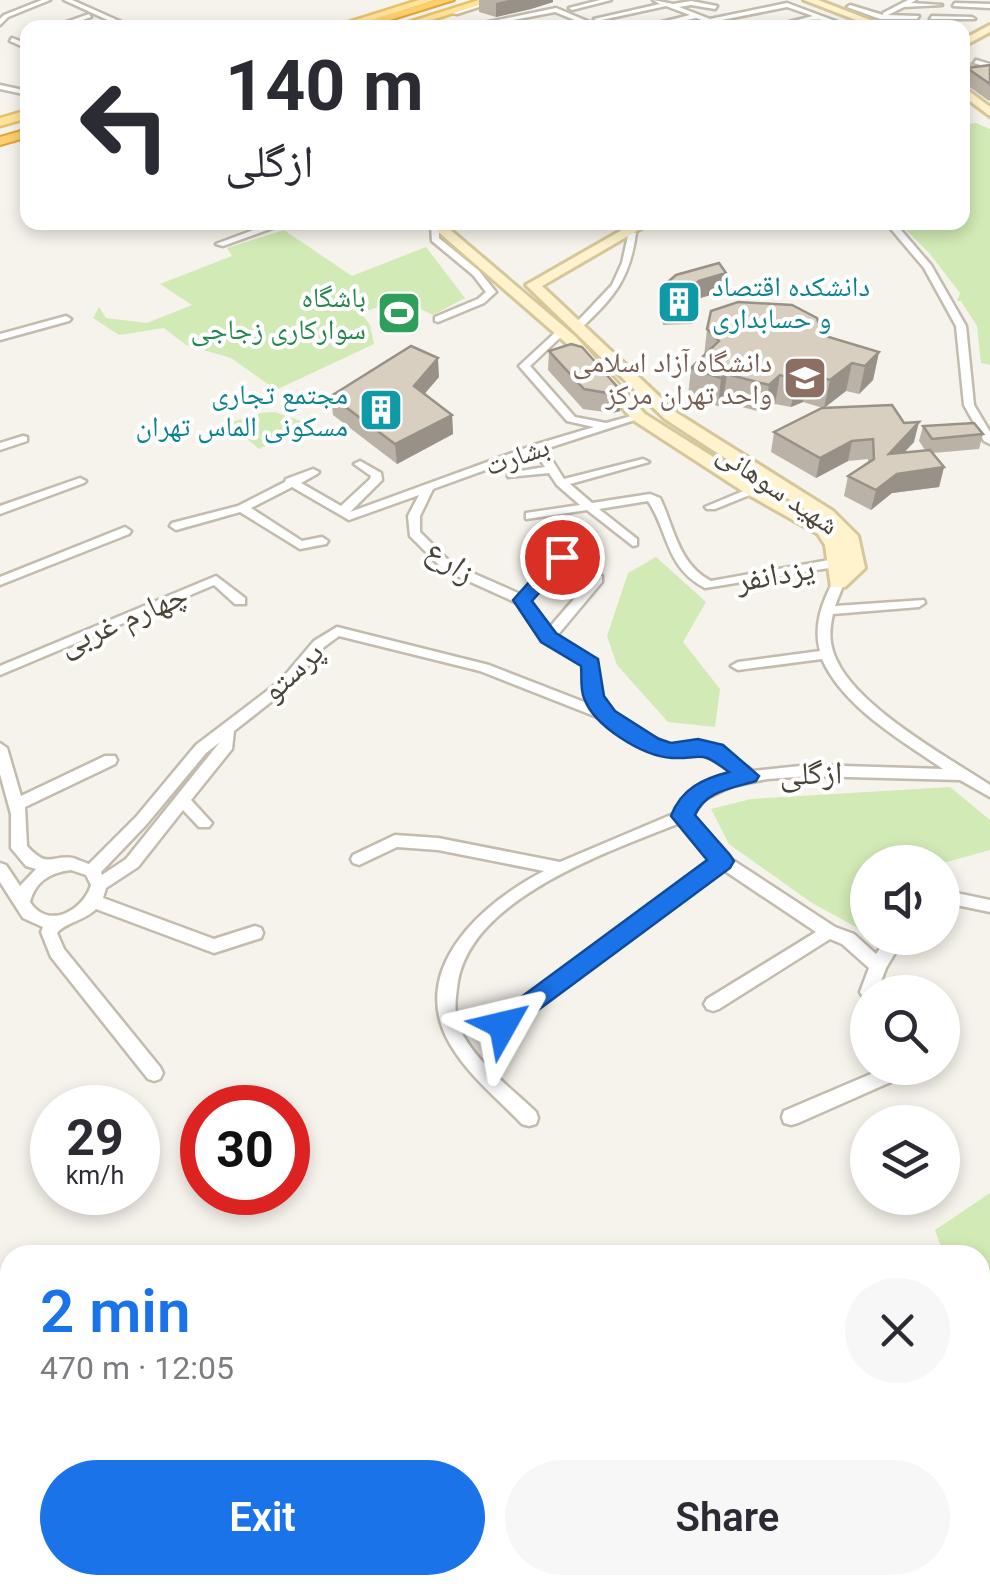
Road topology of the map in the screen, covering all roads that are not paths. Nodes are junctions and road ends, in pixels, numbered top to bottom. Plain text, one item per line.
1 (51, 0) edge
2 (67, 0) edge
3 (430, 0) edge
4 (471, 0) edge
5 (494, 0) edge
6 (553, 0) edge
7 (608, 0) edge
8 (656, 0) edge
9 (809, 0) edge
10 (864, 0) edge
11 (913, 0) edge
12 (789, 2) edge
13 (669, 5) junction
14 (903, 5) junction
15 (715, 6) dead end
16 (955, 6) dead end
17 (452, 8) edge
18 (572, 8) junction
19 (892, 11) junction
20 (988, 12) edge
21 (89, 16) junction
22 (696, 16) junction
23 (820, 16) junction
24 (880, 17) junction
25 (918, 17) dead end
26 (517, 18) junction
27 (596, 19) joint
28 (972, 19) joint
29 (77, 20) edge
30 (98, 20) edge
31 (113, 20) edge
32 (362, 20) edge
33 (391, 20) edge
34 (405, 20) edge
35 (419, 20) edge
36 (507, 20) edge
37 (521, 20) edge
38 (582, 20) edge
39 (678, 20) edge
40 (708, 20) joint
41 (803, 20) edge
42 (830, 20) edge
43 (844, 20) edge
44 (865, 20) edge
45 (0, 23) edge
46 (976, 62) edge
47 (990, 66) edge
48 (970, 96) edge
49 (990, 112) edge
50 (261, 230) edge
51 (439, 230) edge
52 (450, 230) edge
53 (629, 230) edge
54 (629, 230) edge
55 (633, 230) edge
56 (896, 230) edge
57 (220, 244) dead end
58 (520, 283) junction
59 (66, 319) dead end
60 (438, 319) dead end
61 (570, 328) junction
62 (0, 337) edge
63 (639, 418) junction
64 (608, 427) junction
65 (23, 440) dead end
66 (990, 442) edge
67 (0, 447) edge
68 (538, 448) junction
69 (643, 462) dead end
70 (360, 464) dead end
71 (550, 470) junction
72 (313, 472) dead end
73 (512, 474) dead end
74 (80, 481) dead end
75 (290, 481) junction
76 (561, 483) junction
77 (427, 488) junction
78 (752, 490) junction
79 (587, 504) junction
80 (710, 507) dead end
81 (242, 508) junction
82 (0, 510) edge
83 (342, 512) junction
84 (530, 516) dead end
85 (176, 526) dead end
86 (124, 531) dead end
87 (322, 541) dead end
88 (633, 542) dead end
89 (562, 557) dead end
90 (834, 563) junction
91 (598, 580) dead end
92 (0, 581) edge
93 (838, 583) junction
94 (522, 600) junction
95 (240, 601) dead end
96 (919, 603) dead end
97 (827, 612) junction
98 (548, 638) junction
99 (826, 654) junction
100 (738, 666) dead end
101 (0, 671) edge
102 (607, 716) junction
103 (227, 728) junction
104 (0, 748) edge
105 (110, 760) dead end
106 (964, 775) junction
107 (748, 776) junction
108 (990, 792) edge
109 (182, 800) junction
110 (16, 805) junction
111 (683, 816) junction
112 (204, 822) dead end
113 (359, 859) dead end
114 (722, 861) junction
115 (53, 867) junction
116 (561, 868) junction
117 (0, 869) edge
118 (95, 886) junction
119 (12, 894) edge
120 (960, 900) edge
121 (990, 906) edge
122 (55, 922) junction
123 (829, 932) junction
124 (255, 934) dead end
125 (885, 955) edge
126 (878, 966) junction
127 (875, 975) edge
128 (712, 1004) dead end
129 (503, 1025) dead end
130 (154, 1073) dead end
131 (864, 1085) edge
132 (790, 1117) dead end
133 (529, 1118) dead end

1 - 21 street
1 - 45 street
2 - 31 street
3 - 32 main road
4 - 34 highway
5 - 17 main road
6 - 18 street
7 - 18 street
8 - 13 street
9 - 44 main road
10 - 24 street
11 - 14 street
12 - 23 street
12 - 40 street
12 - 43 main road
13 - 15 street
13 - 22 street
13 - 27 street
14 - 19 street
14 - 20 street
16 - 20 street
17 - 33 highway
17 - 35 main road
18 - 27 street
19 - 24 street
19 - 28 street
20 - 28 street
21 - 29 street
21 - 30 street
22 - 39 street
22 - 40 street
23 - 41 street
23 - 42 street
24 - 25 street
26 - 36 street
26 - 37 street
26 - 38 street
46 - 47 street
48 - 49 main road
50 - 57 street
51 - 60 street
52 - 58 main road, شهید سوهانی
53 - 58 main road
54 - 58 main road
55 - 61 street
56 - 66 street
58 - 61 main road, شهید سوهانی
59 - 62 street
61 - 63 main road, شهید سوهانی
61 - 64 street, بشارت
61 - 93 main road, شهید سوهانی
63 - 64 street, بشارت
63 - 78 main road, شهید سوهانی
64 - 68 street, بشارت
65 - 67 street
68 - 71 street
68 - 77 street, بشارت
69 - 76 street
70 - 83 street
71 - 73 street
71 - 76 street
72 - 75 street
74 - 82 street
75 - 81 street
75 - 83 street
76 - 79 street
77 - 83 street, بشارت
77 - 94 street, زارع
78 - 80 street
78 - 90 main road, شهید سوهانی
79 - 84 street
79 - 88 street
79 - 90 street, یزدانفر
81 - 85 street
81 - 87 street
86 - 92 street
89 - 94 street
90 - 93 main road, شهید سوهانی
91 - 98 street
93 - 97 street, شهید سوهانی
94 - 98 street
95 - 101 street, چهارم غربی
96 - 97 street
97 - 99 street, شهید سوهانی
98 - 102 street
99 - 100 street
99 - 106 street
102 - 103 street, پرستو
102 - 107 street
103 - 109 street
103 - 118 street, پرستو
104 - 110 street
105 - 110 street
106 - 107 street, ازگلی
106 - 108 street
107 - 111 street, ازگلی
109 - 112 street
109 - 118 street
110 - 115 street
111 - 114 street
111 - 116 street
113 - 116 street
114 - 123 street
114 - 129 street
115 - 118 street
115 - 119 street
116 - 133 street
117 - 119 street
118 - 122 street
118 - 124 street
119 - 122 street
120 - 121 street
122 - 130 street
123 - 126 street
123 - 128 street
125 - 126 street
126 - 127 street
131 - 132 street

